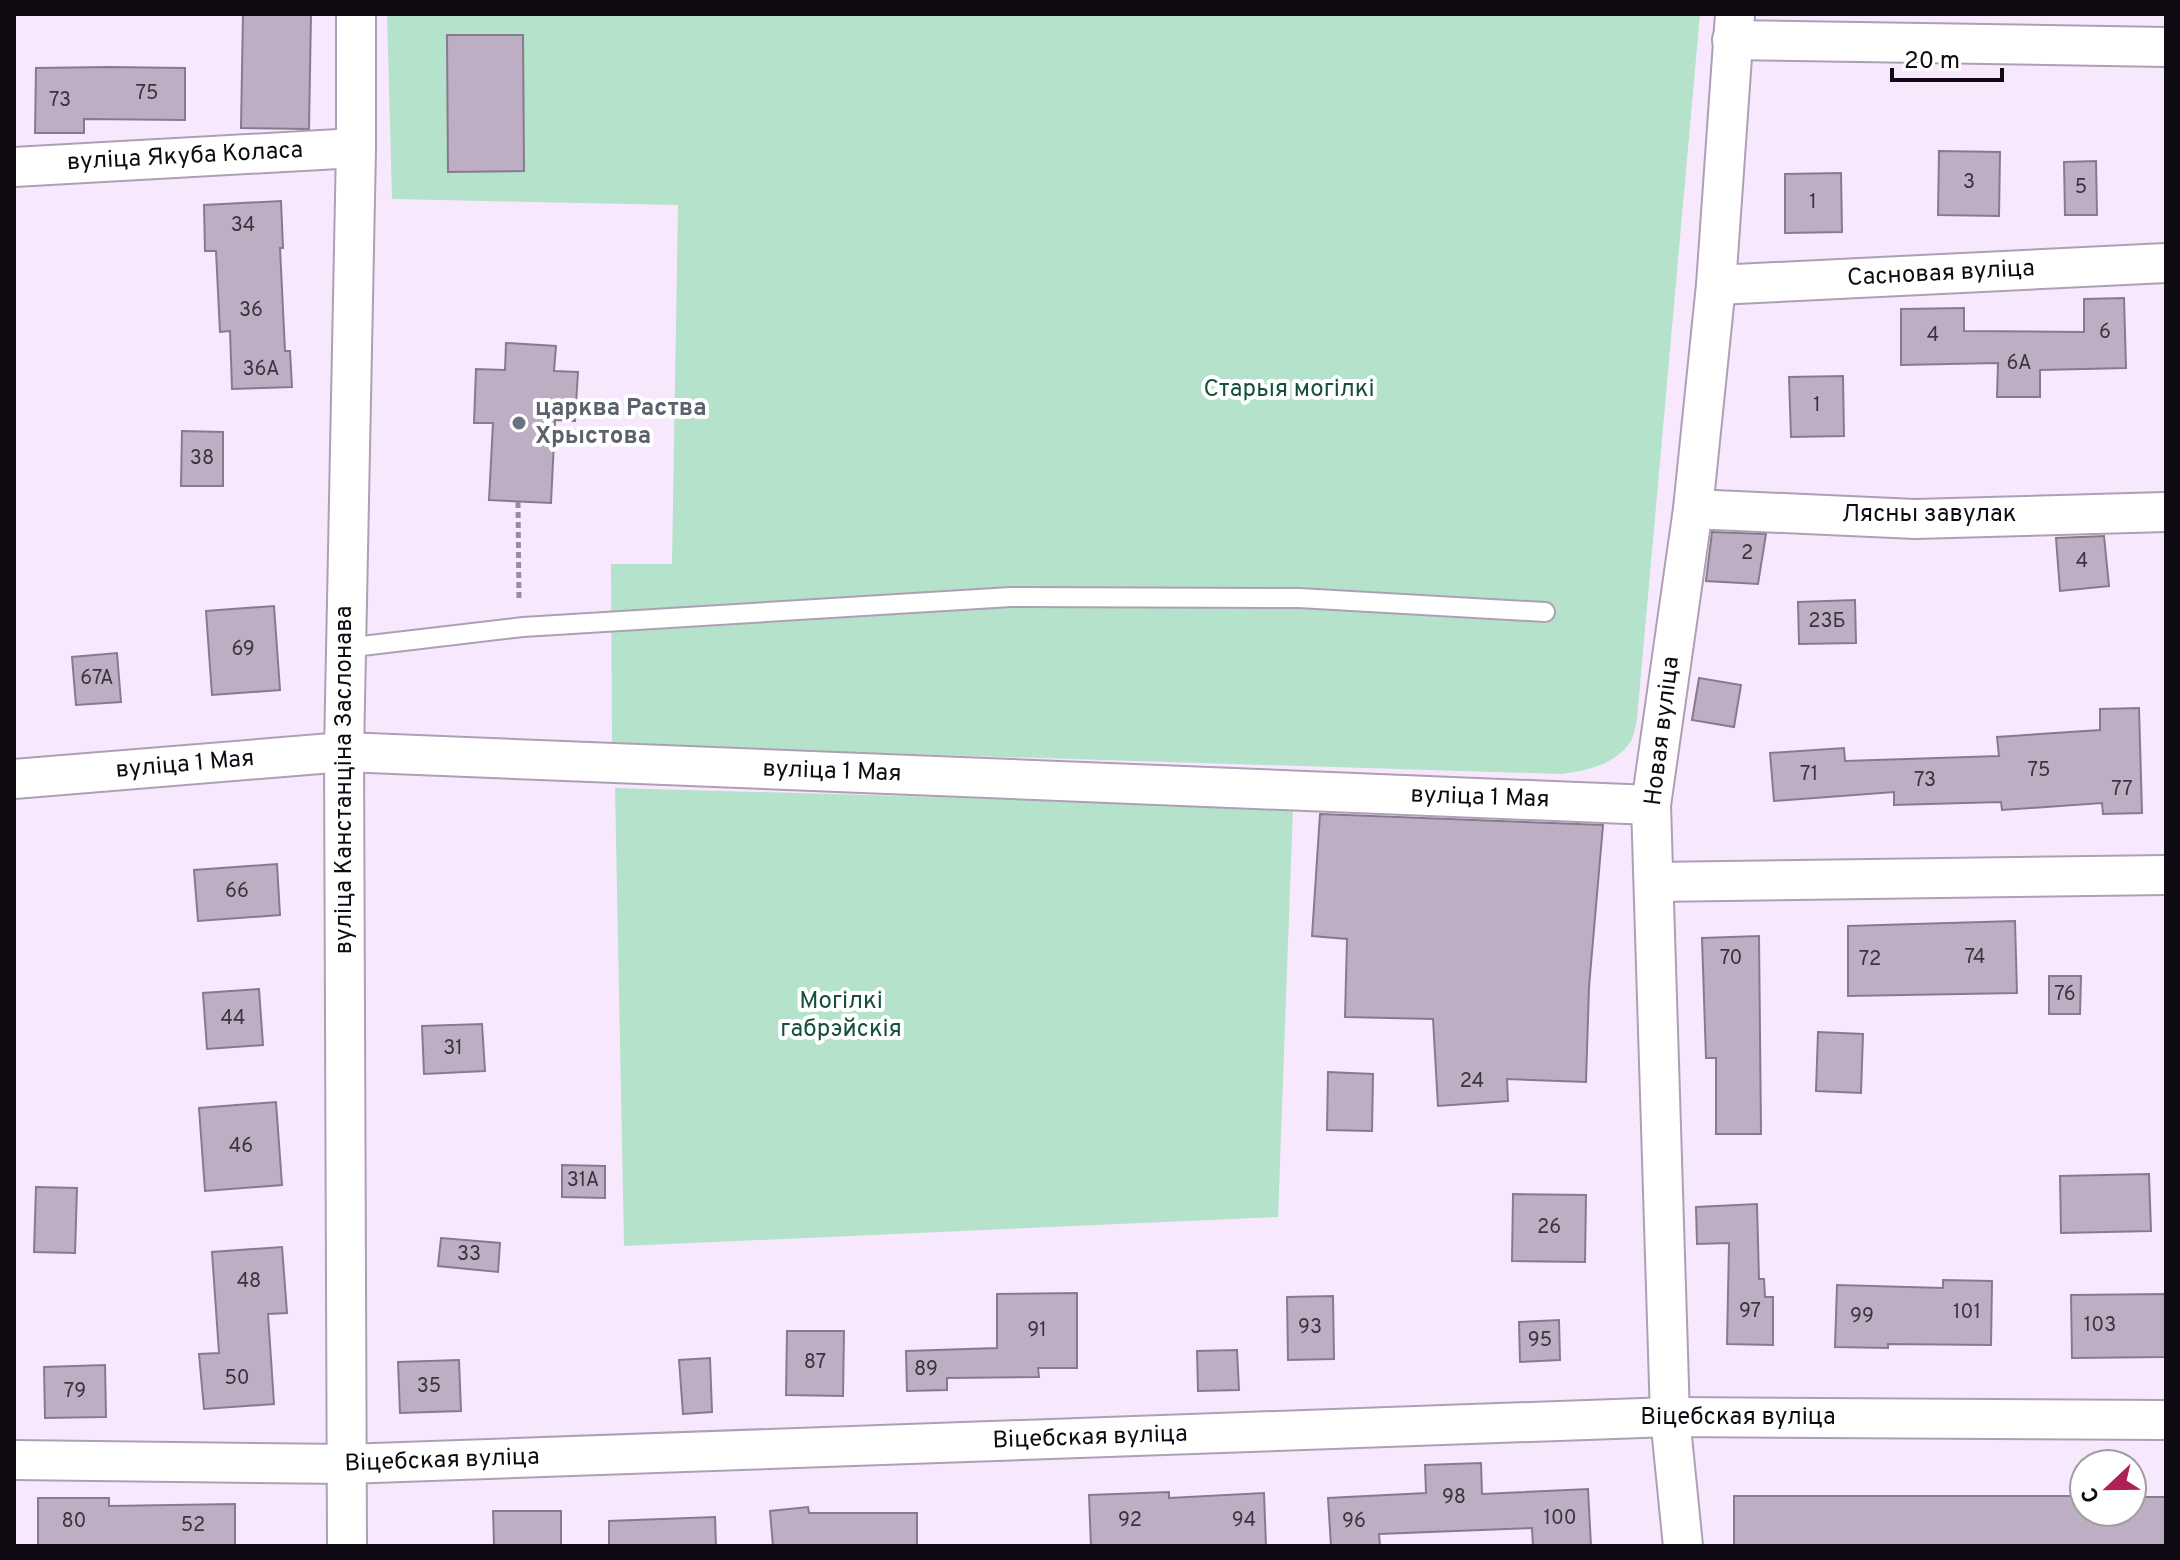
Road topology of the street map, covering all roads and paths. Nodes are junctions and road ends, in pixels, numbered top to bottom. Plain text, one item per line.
1 (356, 14) edge
2 (1734, 27) edge
3 (2166, 47) edge
4 (356, 148) junction
5 (14, 167) edge
6 (2166, 263) edge
7 (1716, 285) junction
8 (518, 502) dead end
9 (1693, 509) junction
10 (2166, 512) edge
11 (1545, 612) dead end
12 (523, 627) junction
13 (345, 648) junction
14 (344, 752) junction
15 (14, 779) edge
16 (1651, 805) junction
17 (2166, 875) edge
18 (1655, 882) junction
19 (1670, 1417) junction
20 (2166, 1420) edge
21 (14, 1460) edge
22 (345, 1464) junction
23 (347, 1546) edge
24 (1683, 1546) edge

1 - 4 street, вуліца Канстанціна Заслонава
2 - 3 street
2 - 7 street, Новая вуліца
4 - 5 street, вуліца Якуба Коласа
4 - 13 street, вуліца Канстанціна Заслонава
6 - 7 street, Сасновая вуліца
7 - 9 street, Новая вуліца
8 - 12 path
9 - 10 street, Лясны завулак
9 - 16 street, Новая вуліца
11 - 12 lane
12 - 13 lane
13 - 14 street, вуліца Канстанціна Заслонава
14 - 15 street, вуліца 1 Мая
14 - 16 street, вуліца 1 Мая
14 - 22 street, вуліца Канстанціна Заслонава
16 - 18 street, Новая вуліца
17 - 18 street
18 - 19 street, Новая вуліца
19 - 20 street, Віцебская вуліца
19 - 22 street, Віцебская вуліца
19 - 24 street, Новая вуліца
21 - 22 street, Віцебская вуліца
22 - 23 street, вуліца Канстанціна Заслонава

